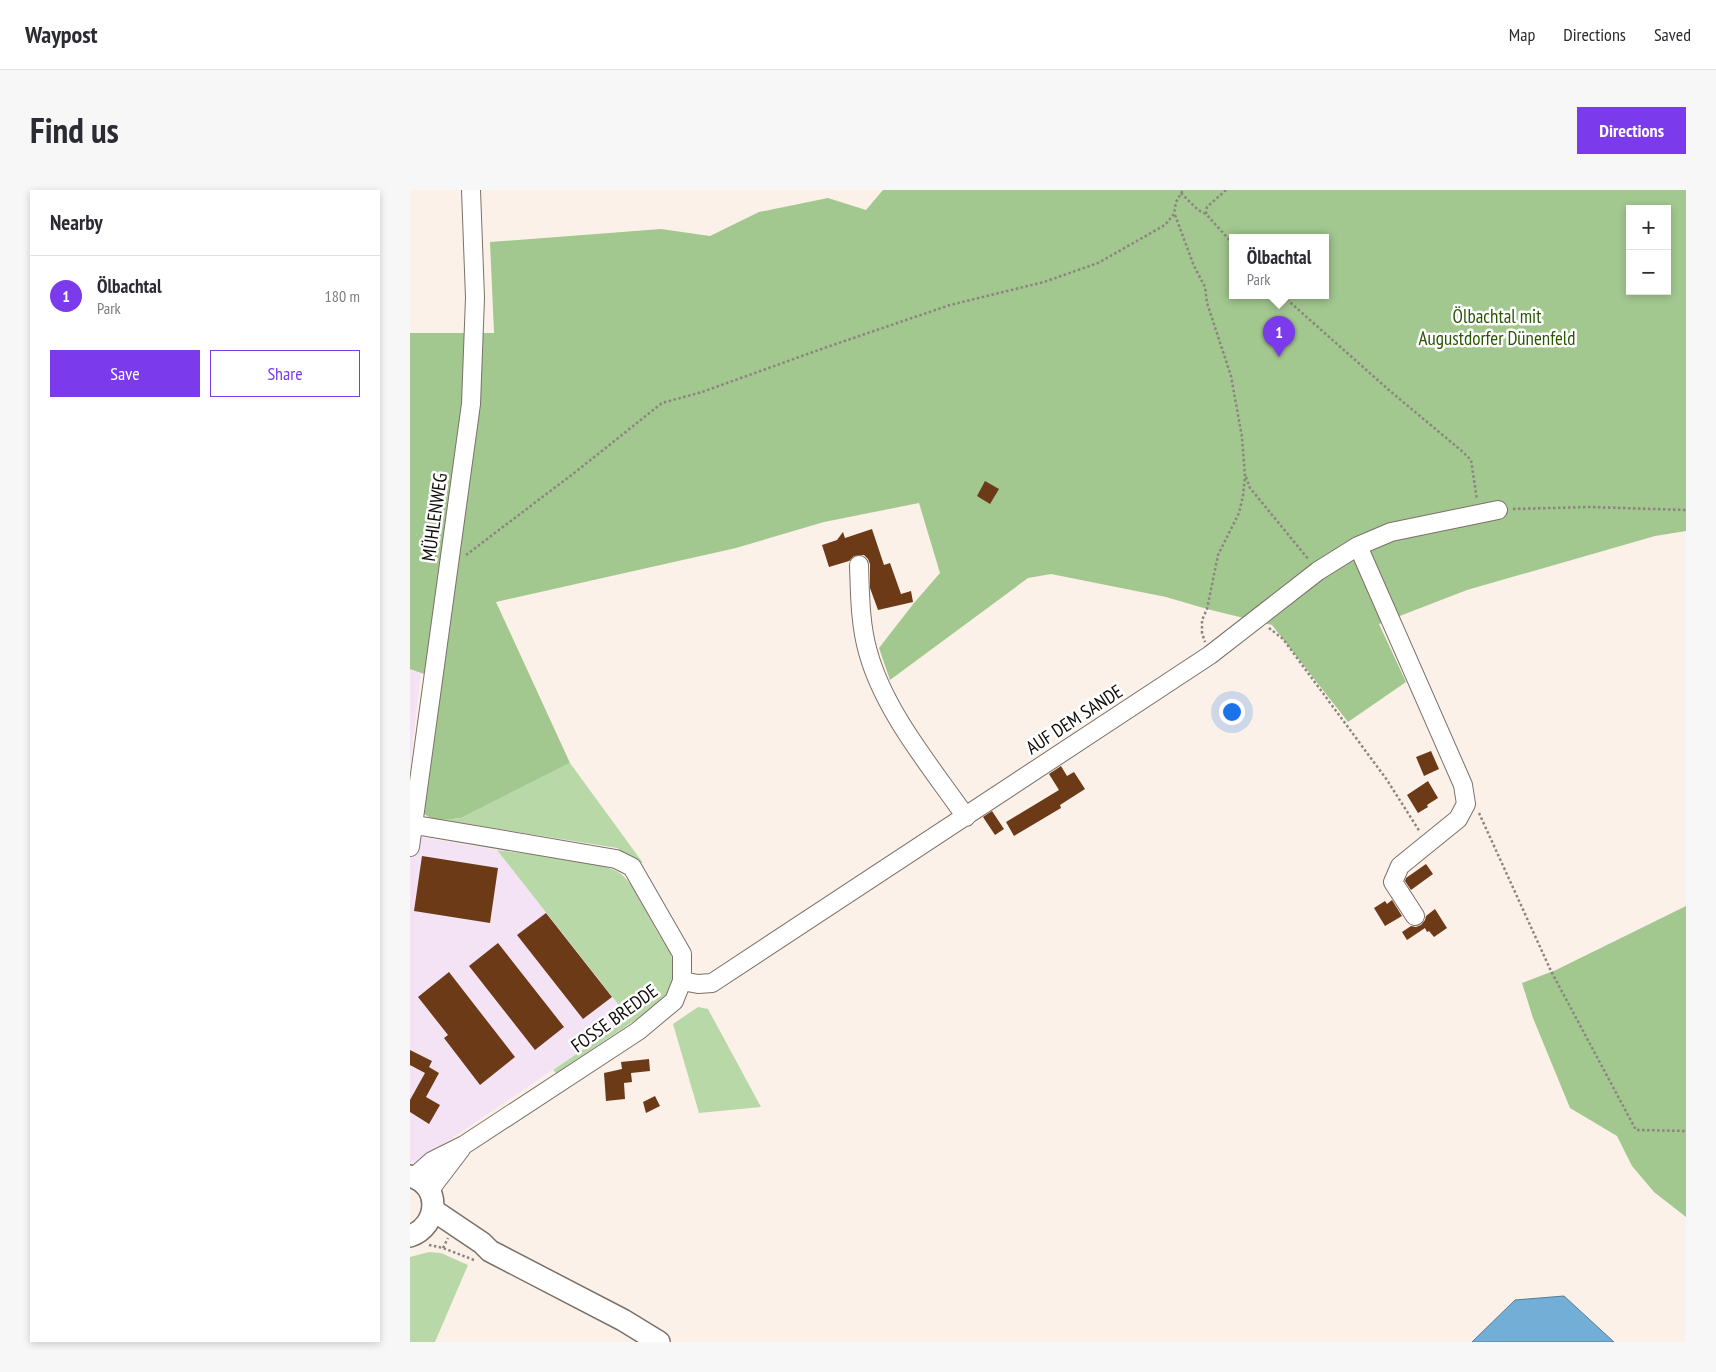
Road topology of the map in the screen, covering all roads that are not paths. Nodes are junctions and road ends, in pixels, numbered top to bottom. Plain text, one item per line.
1 (471, 190) edge
2 (1498, 510) road end
3 (1358, 546) junction
4 (858, 565) dead end
5 (966, 817) junction
6 (411, 824) edge
7 (410, 847) edge
8 (1415, 916) dead end
9 (682, 981) junction
10 (420, 1203) edge
11 (659, 1342) edge

1 - 6 street, MÜHLENWEG
2 - 3 street, AUF DEM SANDE
3 - 5 street, AUF DEM SANDE
3 - 8 street
4 - 5 street
5 - 9 street, AUF DEM SANDE
6 - 7 street, MÜHLENWEG
6 - 9 street, FOSSE BREDDE
9 - 10 street, FOSSE BREDDE
10 - 11 main road

